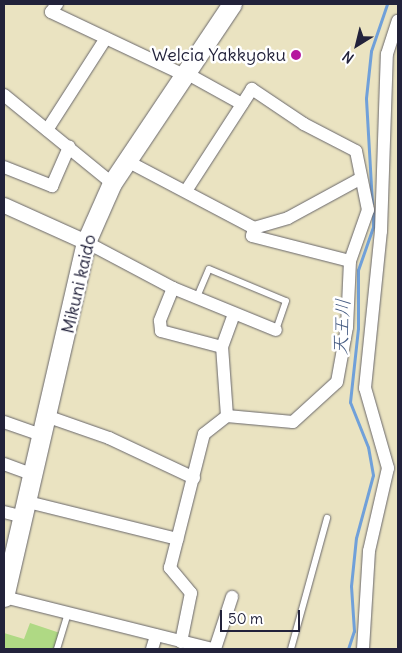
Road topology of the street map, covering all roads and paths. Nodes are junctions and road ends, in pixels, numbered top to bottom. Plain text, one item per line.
1 (57, 4) edge
2 (232, 4) edge
3 (398, 21) edge
4 (106, 38) junction
5 (185, 74) junction
6 (4, 95) edge
7 (242, 104) junction
8 (47, 130) junction
9 (69, 147) junction
10 (127, 161) junction
11 (4, 167) edge
12 (358, 180) junction
13 (112, 183) junction
14 (186, 191) junction
15 (4, 205) edge
16 (254, 228) junction
17 (86, 242) junction
18 (350, 261) junction
19 (173, 288) junction
20 (197, 297) junction
21 (234, 314) junction
22 (276, 330) joint
23 (222, 347) junction
24 (227, 416) junction
25 (48, 417) junction
26 (4, 422) edge
27 (44, 436) junction
28 (4, 464) edge
29 (35, 475) junction
30 (194, 478) junction
31 (26, 510) junction
32 (4, 512) edge
33 (327, 518) dead end
34 (178, 539) junction
35 (5, 587) edge
36 (232, 597) dead end
37 (68, 614) junction
38 (156, 636) junction
39 (180, 642) junction
40 (57, 649) edge
41 (152, 649) edge
42 (214, 649) edge
43 (292, 649) edge
44 (363, 649) edge

1 - 4 street
2 - 5 main road, Mikuni kaido
3 - 44 street
4 - 5 street
4 - 8 street
5 - 7 street
5 - 10 main road, Mikuni kaido
6 - 8 street
7 - 12 street
7 - 14 street
8 - 9 street
9 - 11 street
9 - 13 street
10 - 13 main road, Mikuni kaido
10 - 14 street
12 - 16 street
12 - 18 street
13 - 17 main road, Mikuni kaido
14 - 16 street
15 - 17 street
16 - 18 street
17 - 19 street
17 - 25 main road, Mikuni kaido
18 - 24 street
19 - 20 street
19 - 23 street
20 - 21 street
20 - 22 lane
21 - 22 street
21 - 23 street
23 - 24 street
24 - 30 street
25 - 27 main road, Mikuni kaido
25 - 30 street
26 - 27 street
27 - 29 main road, Mikuni kaido
28 - 29 street
29 - 31 main road, Mikuni kaido
30 - 34 street
31 - 32 street
31 - 34 street
31 - 35 main road, Mikuni kaido
33 - 43 lane
34 - 39 street
35 - 37 street
36 - 42 street
37 - 38 street
37 - 40 lane
38 - 39 street
38 - 41 street
39 - 42 street

